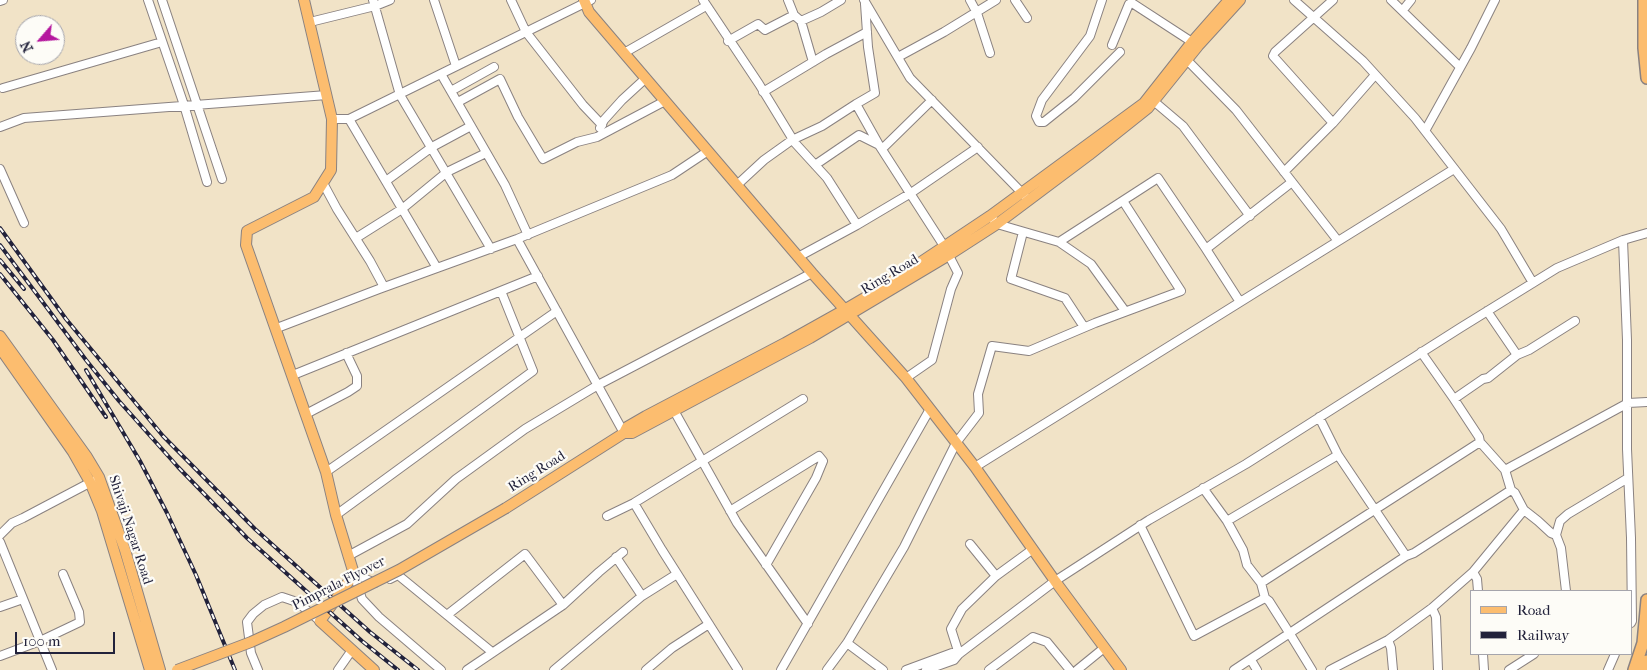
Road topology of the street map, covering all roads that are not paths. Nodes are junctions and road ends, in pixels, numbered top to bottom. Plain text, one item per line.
1 (148, 0) edge
2 (162, 0) edge
3 (304, 0) edge
4 (390, 0) edge
5 (434, 0) edge
6 (511, 0) edge
7 (788, 0) edge
8 (841, 0) edge
9 (970, 0) edge
10 (996, 0) edge
11 (1015, 0) edge
12 (1102, 0) edge
13 (1229, 0) edge
14 (1240, 0) edge
15 (1294, 0) edge
16 (1333, 0) edge
17 (1391, 0) edge
18 (1411, 0) edge
19 (1494, 0) edge
20 (1644, 0) edge
21 (587, 1) edge
22 (865, 1) edge
23 (374, 3) edge
24 (705, 3) edge
25 (1403, 10) junction
26 (977, 13) junction
27 (794, 15) junction
28 (1027, 18) dead end
29 (1314, 18) junction
30 (801, 21) junction
31 (310, 22) junction
32 (526, 32) junction
33 (867, 32) junction
34 (728, 41) junction
35 (162, 42) junction
36 (1192, 42) junction
37 (1112, 45) dead end
38 (1120, 52) dead end
39 (624, 53) junction
40 (990, 53) dead end
41 (898, 57) junction
42 (1185, 57) junction
43 (813, 62) junction
44 (456, 66) junction
45 (494, 67) dead end
46 (1460, 67) junction
47 (441, 74) junction
48 (1375, 76) junction
49 (646, 78) junction
50 (1647, 78) edge
51 (1, 86) edge
52 (451, 90) junction
53 (763, 92) junction
54 (327, 95) junction
55 (400, 95) junction
56 (1152, 99) junction
57 (932, 100) junction
58 (665, 101) junction
59 (458, 102) junction
60 (196, 104) junction
61 (856, 104) junction
62 (184, 105) junction
63 (332, 118) junction
64 (349, 119) junction
65 (1333, 123) junction
66 (602, 125) junction
67 (471, 126) junction
68 (0, 127) edge
69 (1425, 131) junction
70 (597, 137) junction
71 (792, 140) junction
72 (432, 147) junction
73 (880, 147) junction
74 (978, 148) junction
75 (708, 151) junction
76 (486, 153) junction
77 (815, 165) junction
78 (0, 169) edge
79 (1454, 169) junction
80 (447, 172) junction
81 (1284, 172) junction
82 (222, 179) dead end
83 (386, 181) junction
84 (207, 182) dead end
85 (1292, 182) junction
86 (323, 183) junction
87 (737, 185) junction
88 (910, 193) junction
89 (1025, 196) junction
90 (1123, 201) junction
91 (402, 209) junction
92 (1250, 216) junction
93 (994, 220) junction
94 (24, 223) dead end
95 (857, 225) junction
96 (1023, 232) junction
97 (1647, 233) edge
98 (528, 235) junction
99 (356, 238) junction
100 (517, 239) junction
101 (1623, 240) junction
102 (1338, 241) junction
103 (1058, 242) junction
104 (1206, 248) junction
105 (491, 249) junction
106 (946, 251) junction
107 (798, 257) junction
108 (437, 268) junction
109 (812, 273) junction
110 (538, 276) junction
111 (1533, 283) junction
112 (384, 287) junction
113 (501, 291) junction
114 (1240, 302) junction
115 (557, 311) junction
116 (1126, 311) junction
117 (1487, 311) junction
118 (847, 313) junction
119 (1575, 321) dead end
120 (1084, 327) junction
121 (277, 328) junction
122 (0, 336) edge
123 (520, 337) junction
124 (0, 348) edge
125 (1421, 352) junction
126 (346, 353) junction
127 (1517, 355) junction
128 (293, 375) junction
129 (906, 378) junction
130 (598, 385) junction
131 (803, 399) dead end
132 (1454, 399) junction
133 (1628, 403) junction
134 (1646, 404) edge
135 (672, 406) junction
136 (930, 409) junction
137 (306, 414) junction
138 (1319, 417) junction
139 (624, 433) junction
140 (1480, 442) junction
141 (956, 443) junction
142 (1338, 455) junction
143 (702, 461) junction
144 (975, 467) junction
145 (1505, 470) junction
146 (326, 472) junction
147 (1628, 478) junction
148 (94, 480) junction
149 (1203, 488) junction
150 (1511, 490) junction
151 (634, 503) junction
152 (506, 508) joint
153 (1375, 510) junction
154 (1524, 510) junction
155 (730, 511) junction
156 (336, 515) junction
157 (607, 516) dead end
158 (1227, 521) junction
159 (1140, 525) junction
160 (0, 535) edge
161 (1556, 535) junction
162 (0, 542) edge
163 (970, 544) dead end
164 (1033, 550) junction
165 (348, 556) junction
166 (1406, 556) junction
167 (766, 565) junction
168 (1474, 572) junction
169 (63, 574) dead end
170 (354, 574) junction
171 (677, 574) junction
172 (996, 576) junction
173 (1055, 582) junction
174 (1262, 583) junction
175 (1478, 590) edge
176 (1566, 590) edge
177 (1631, 590) edge
178 (642, 596) junction
179 (1265, 598) junction
180 (23, 599) junction
181 (1647, 600) edge
182 (563, 605) junction
183 (0, 607) edge
184 (1432, 608) junction
185 (447, 615) junction
186 (320, 621) junction
187 (1646, 621) junction
188 (1632, 622) edge
189 (709, 624) junction
190 (808, 624) junction
191 (1290, 634) junction
192 (1388, 640) junction
193 (40, 641) junction
194 (847, 643) junction
195 (1104, 648) junction
196 (352, 650) junction
197 (492, 652) junction
198 (959, 654) junction
199 (1483, 655) edge
200 (1532, 655) edge
201 (1615, 655) edge
202 (0, 656) edge
203 (1251, 660) junction
204 (1647, 661) edge
205 (651, 668) edge
206 (52, 670) edge
207 (150, 670) edge
208 (160, 670) edge
209 (177, 670) edge
210 (258, 670) edge
211 (338, 670) edge
212 (374, 670) edge
213 (442, 670) edge
214 (467, 670) edge
215 (554, 670) edge
216 (738, 670) edge
217 (781, 670) edge
218 (827, 670) edge
219 (883, 670) edge
220 (906, 670) edge
221 (926, 670) edge
222 (989, 670) edge
223 (1070, 670) edge
224 (1077, 670) edge
225 (1121, 670) edge
226 (1234, 670) edge
227 (1258, 670) edge
228 (1312, 670) edge
229 (1330, 670) edge
230 (1393, 670) edge
231 (1438, 670) edge
232 (1484, 670) edge
233 (1509, 670) edge
234 (1608, 670) edge
235 (1634, 670) edge
236 (1644, 670) edge

1 - 35 street
2 - 60 street
3 - 31 main road
4 - 23 street
5 - 44 street
6 - 32 street
7 - 27 street
8 - 30 street
9 - 26 street
10 - 26 street
11 - 28 street
12 - 38 street
13 - 36 main road
14 - 42 main road, Ring Road
15 - 29 street
16 - 29 street
17 - 25 street
18 - 25 street
19 - 46 street
20 - 50 highway
21 - 32 street
21 - 39 main road
22 - 33 street
22 - 41 street
23 - 31 street
23 - 55 street
24 - 34 street
24 - 39 street
25 - 46 street
26 - 40 street
26 - 41 street
27 - 30 street
27 - 34 street
29 - 48 street
29 - 65 street
30 - 43 street
31 - 54 main road
32 - 44 street
32 - 66 street
33 - 43 street
33 - 61 street
34 - 53 street
35 - 51 street
35 - 62 street
36 - 37 street
36 - 42 main road
39 - 49 main road
41 - 57 street
42 - 56 main road, Ring Road
42 - 81 street
43 - 53 street
44 - 47 street
45 - 52 street
46 - 69 street
47 - 52 street
47 - 55 street
48 - 65 street
48 - 69 street
49 - 58 main road
49 - 66 street
52 - 59 street
53 - 71 street
54 - 60 street
54 - 63 main road
55 - 64 street
55 - 72 street
56 - 89 main road, Ring Road
56 - 92 street
57 - 73 street
57 - 74 street
58 - 70 street
58 - 75 main road
59 - 67 street
59 - 70 street
60 - 62 street
60 - 82 street
61 - 71 street
61 - 73 street
62 - 68 street
62 - 84 street
63 - 64 street
63 - 86 main road
64 - 83 street
65 - 81 street
66 - 70 street
67 - 72 street
67 - 76 street
69 - 79 street
71 - 77 street
71 - 87 street
72 - 80 street
72 - 83 street
73 - 77 street
73 - 88 street
74 - 88 street
74 - 89 street
75 - 87 main road
75 - 98 street
76 - 80 street
76 - 98 street
77 - 95 street
78 - 94 street
79 - 102 street
79 - 111 street
80 - 91 street
80 - 105 street
81 - 85 street
83 - 91 street
85 - 92 street
85 - 102 street
86 - 99 street
86 - 121 main road
87 - 107 main road
88 - 95 street
88 - 106 street
89 - 93 main road, Ring Road
90 - 103 street
90 - 104 street
90 - 116 street
91 - 99 street
91 - 108 street
92 - 104 street
93 - 96 street
93 - 106 main road, Ring Road
95 - 107 street
96 - 103 street
96 - 120 street
97 - 101 street
98 - 100 street
99 - 112 street
100 - 105 street
100 - 110 street
101 - 111 street
101 - 133 street
102 - 114 street
103 - 116 street
104 - 114 street
105 - 108 street
106 - 118 main road, Ring Road
106 - 129 street
107 - 109 main road
108 - 112 street
109 - 118 main road
109 - 130 street
110 - 113 street
110 - 115 street
111 - 117 street
112 - 121 street
113 - 123 street
113 - 126 street
114 - 144 street
115 - 123 street
115 - 130 street
116 - 120 street
117 - 125 street
117 - 127 street
118 - 129 main road
118 - 135 main road, Ring Road
119 - 127 street
120 - 141 street
121 - 128 main road
122 - 148 main road, Shivaji Nagar Road
123 - 146 street
123 - 156 street
124 - 148 main road, Shivaji Nagar Road
125 - 132 street
125 - 138 street
126 - 128 street
126 - 137 street
127 - 132 street
128 - 137 main road
129 - 136 main road
130 - 139 street
130 - 165 street
131 - 143 street
132 - 140 street
133 - 134 street
133 - 145 street
133 - 147 street
135 - 139 main road, Ring Road
135 - 143 street
136 - 141 main road
136 - 190 street
137 - 146 main road
138 - 142 street
138 - 149 street
139 - 152 main road, Ring Road
140 - 145 street
140 - 153 street
141 - 144 main road
141 - 194 street
142 - 153 street
142 - 158 street
143 - 151 street
143 - 155 street
144 - 164 main road
145 - 150 street
146 - 156 main road
147 - 161 street
147 - 177 street
148 - 160 street
148 - 207 main road, Shivaji Nagar Road
148 - 208 main road, Shivaji Nagar Road
149 - 158 street
149 - 159 street
150 - 154 street
150 - 166 street
151 - 157 street
151 - 171 street
152 - 209 main road, Pimprala Flyover, bridge
153 - 166 street
153 - 174 street
154 - 161 street
154 - 168 street
155 - 167 street
155 - 167 street
156 - 165 main road
158 - 174 street
159 - 173 street
159 - 179 street
161 - 176 street
162 - 180 street
163 - 172 street
164 - 172 street
164 - 173 main road
165 - 170 main road
166 - 191 street
167 - 190 street
168 - 175 street
168 - 184 street
169 - 193 street
170 - 185 street
170 - 186 main road
170 - 213 street
171 - 178 street
171 - 189 street
172 - 198 street
173 - 195 main road
173 - 198 street
174 - 179 street
178 - 182 street
178 - 215 street
179 - 191 street
180 - 183 street
180 - 193 street
181 - 187 highway
182 - 185 street
182 - 197 street
184 - 192 street
184 - 231 street
185 - 197 street
186 - 196 main road
186 - 210 street
187 - 188 street
187 - 235 highway
189 - 205 street
189 - 216 street
190 - 217 street
191 - 203 street
191 - 228 street
192 - 229 street
192 - 230 street
193 - 202 street
193 - 206 street
194 - 218 street
194 - 219 street
195 - 224 street
195 - 225 main road
196 - 211 street
196 - 212 main road
197 - 214 street
198 - 220 street
198 - 221 street
199 - 232 street
200 - 233 street
201 - 234 street
203 - 226 street
203 - 227 street
204 - 236 highway
222 - 223 street

